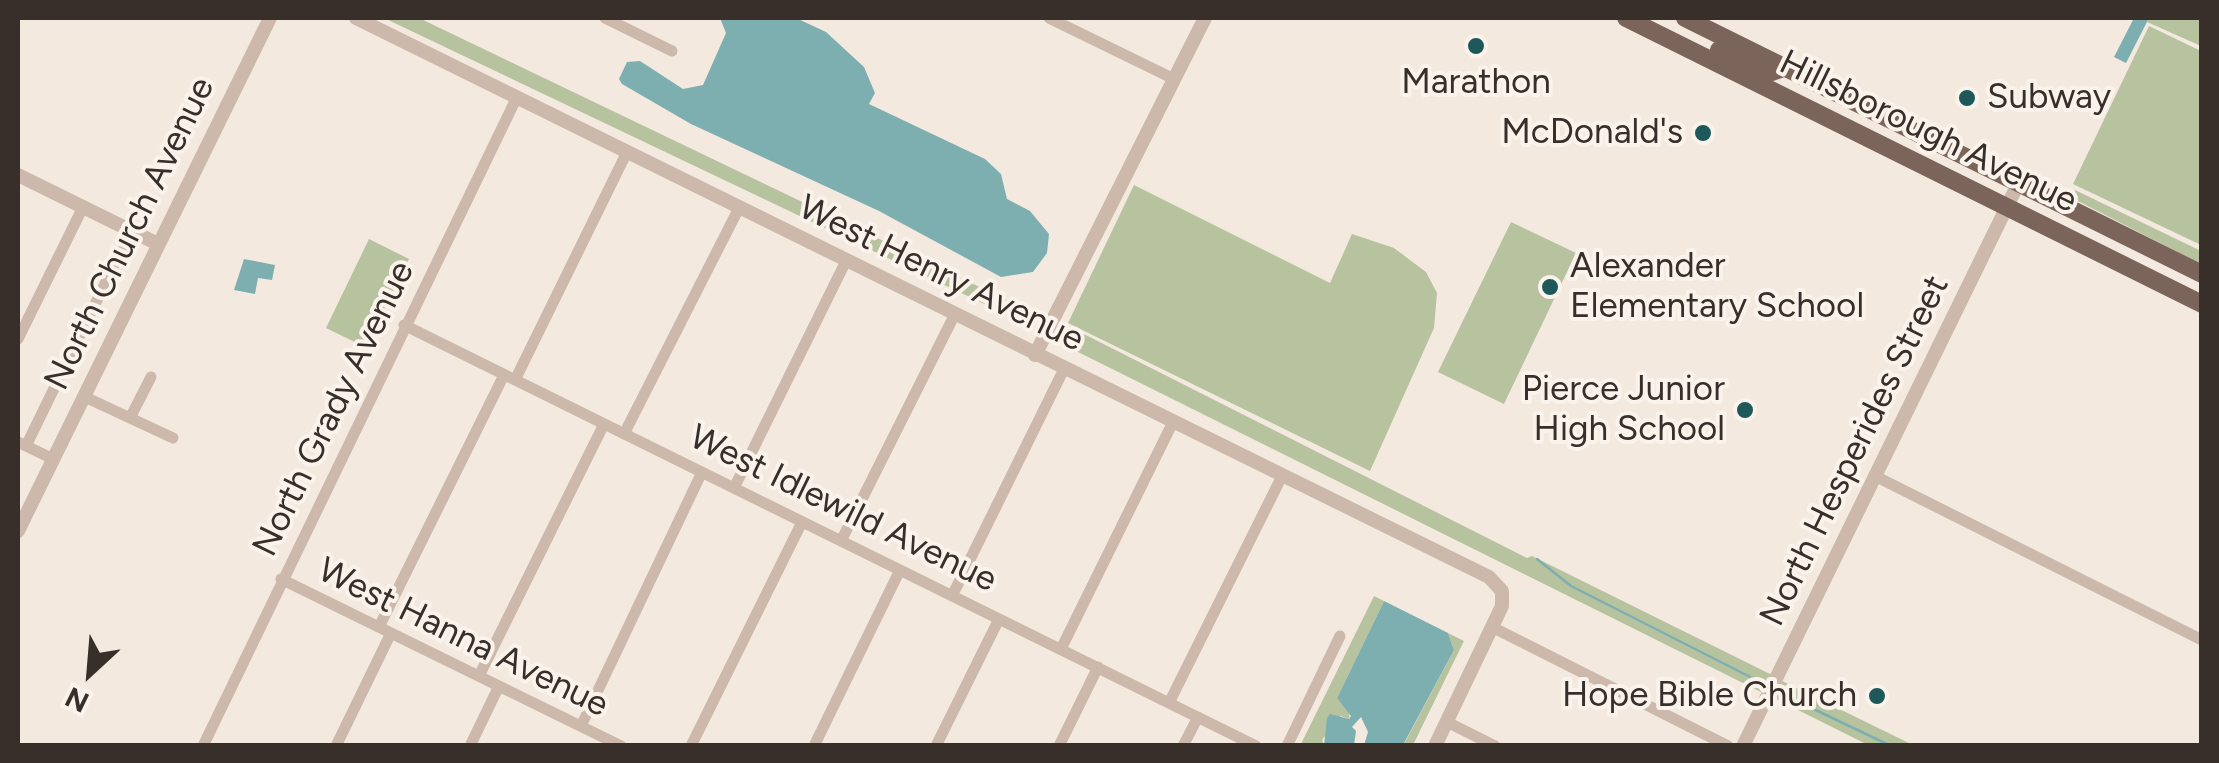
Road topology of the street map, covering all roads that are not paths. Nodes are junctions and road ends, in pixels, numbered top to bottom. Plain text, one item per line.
1 (270, 18) edge
2 (356, 18) edge
3 (604, 18) edge
4 (1049, 18) edge
5 (1205, 18) edge
6 (1626, 18) edge
7 (1685, 18) edge
8 (1662, 35) junction
9 (672, 51) dead end
10 (1786, 67) junction
11 (1174, 79) junction
12 (517, 97) junction
13 (1792, 100) junction
14 (1904, 125) junction
15 (627, 152) junction
16 (18, 175) edge
17 (2018, 182) junction
18 (83, 207) junction
19 (2007, 207) junction
20 (739, 208) junction
21 (136, 234) junction
22 (158, 244) junction
23 (846, 261) junction
24 (2202, 274) edge
25 (2202, 304) edge
26 (955, 314) junction
27 (404, 326) junction
28 (18, 340) edge
29 (1035, 355) junction
30 (1064, 369) junction
31 (151, 377) dead end
32 (510, 377) junction
33 (85, 396) junction
34 (130, 418) junction
35 (1173, 422) junction
36 (604, 424) junction
37 (624, 434) junction
38 (173, 438) dead end
39 (22, 444) edge
40 (52, 459) junction
41 (702, 472) junction
42 (1282, 476) junction
43 (1876, 476) junction
44 (734, 488) junction
45 (802, 522) junction
46 (18, 531) edge
47 (841, 541) junction
48 (900, 570) junction
49 (281, 579) junction
50 (952, 596) junction
51 (999, 618) junction
52 (1494, 628) junction
53 (385, 630) junction
54 (1340, 636) dead end
55 (2202, 640) edge
56 (1061, 649) junction
57 (1098, 668) junction
58 (479, 676) junction
59 (499, 686) junction
60 (1169, 703) junction
61 (1198, 717) junction
62 (1447, 722) junction
63 (581, 726) junction
64 (607, 742) edge
65 (202, 746) edge
66 (336, 746) edge
67 (470, 746) edge
68 (622, 746) edge
69 (691, 746) edge
70 (814, 746) edge
71 (936, 746) edge
72 (1059, 746) edge
73 (1184, 746) edge
74 (1256, 746) edge
75 (1287, 746) edge
76 (1435, 746) edge
77 (1495, 746) edge
78 (1728, 746) edge
79 (1743, 746) edge

1 - 22 street, North Church Avenue
2 - 12 street, West Henry Avenue
3 - 9 street
4 - 11 street
5 - 11 street
6 - 8 main road, Hillsborough Avenue
7 - 10 main road
8 - 10 main road
8 - 13 main road, Hillsborough Avenue
10 - 14 main road
11 - 29 street
12 - 15 street, West Henry Avenue
12 - 27 street, North Grady Avenue
13 - 14 main road
13 - 19 main road, Hillsborough Avenue
14 - 17 main road, Hillsborough Avenue
15 - 20 street, West Henry Avenue
15 - 32 street
16 - 18 street
17 - 19 street, North Hesperides Street
17 - 24 main road, Hillsborough Avenue
18 - 21 street
18 - 28 street
19 - 25 main road, Hillsborough Avenue
19 - 43 street, North Hesperides Street
20 - 23 street, West Henry Avenue
20 - 37 street
21 - 22 street
21 - 39 street
22 - 33 street, North Church Avenue
23 - 26 street, West Henry Avenue
23 - 44 street
26 - 29 street, West Henry Avenue
26 - 47 street
27 - 32 street, West Idlewild Avenue
27 - 49 street, North Grady Avenue
29 - 30 street, West Henry Avenue
30 - 35 street, West Henry Avenue
30 - 50 street
31 - 34 street
32 - 36 street, West Idlewild Avenue
32 - 53 street
33 - 34 street
33 - 40 street, North Church Avenue
34 - 38 street
35 - 42 street, West Henry Avenue
35 - 56 street
36 - 37 street, West Idlewild Avenue
36 - 58 street
37 - 41 street, West Idlewild Avenue
39 - 40 street
40 - 46 street, North Church Avenue
41 - 44 street, West Idlewild Avenue
41 - 63 street
42 - 52 street, West Henry Avenue
42 - 60 street
43 - 55 street
43 - 79 street, North Hesperides Street
44 - 45 street, West Idlewild Avenue
45 - 47 street, West Idlewild Avenue
45 - 69 street
47 - 48 street, West Idlewild Avenue
48 - 50 street, West Idlewild Avenue
48 - 70 street
49 - 53 street, West Hanna Avenue
49 - 65 street, North Grady Avenue
50 - 51 street, West Idlewild Avenue
51 - 56 street, West Idlewild Avenue
51 - 71 street
52 - 62 street
52 - 78 street
53 - 58 street, West Hanna Avenue
53 - 66 street
54 - 75 street
56 - 57 street, West Idlewild Avenue
57 - 60 street, West Idlewild Avenue
57 - 72 street
58 - 59 street, West Hanna Avenue
59 - 63 street, West Hanna Avenue
59 - 67 street
60 - 61 street, West Idlewild Avenue
61 - 73 street
61 - 74 street, West Idlewild Avenue
62 - 76 street
62 - 77 street
63 - 64 street, West Hanna Avenue
64 - 68 street, West Hanna Avenue

